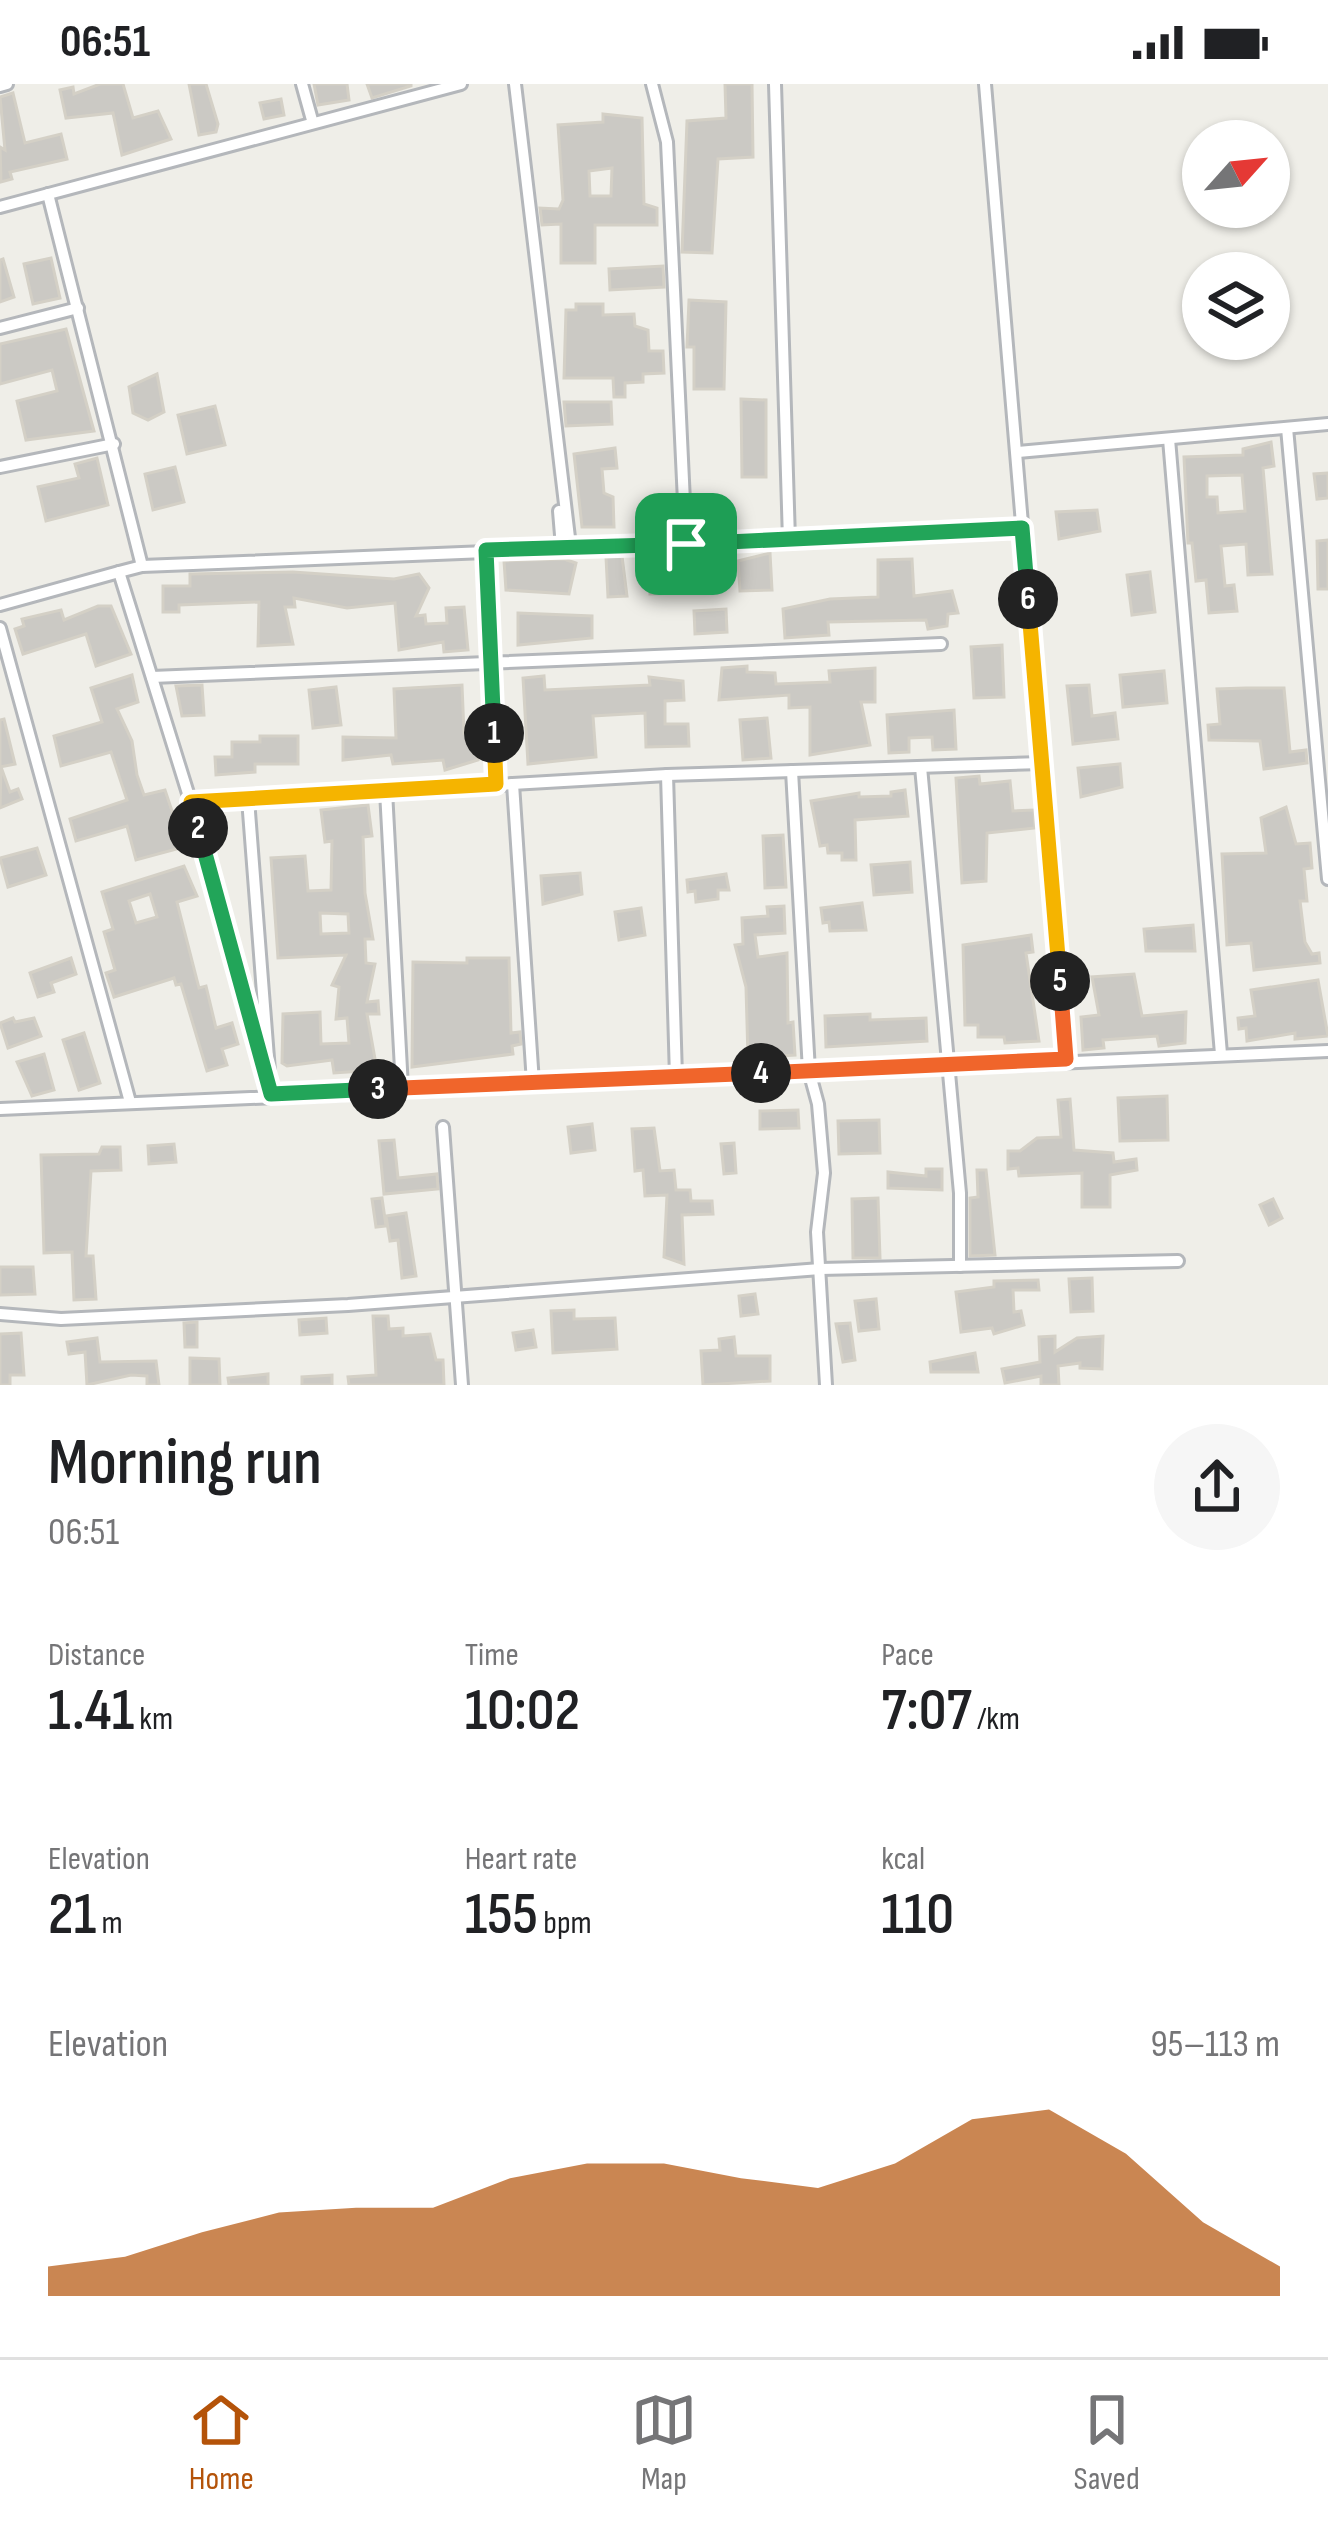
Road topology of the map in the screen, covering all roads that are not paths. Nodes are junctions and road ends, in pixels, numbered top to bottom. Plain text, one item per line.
1 (302, 84) edge
2 (460, 84) edge
3 (515, 84) edge
4 (652, 84) edge
5 (775, 84) edge
6 (985, 84) edge
7 (418, 89) edge
8 (312, 120) junction
9 (48, 194) junction
10 (0, 207) edge
11 (78, 308) junction
12 (0, 328) edge
13 (1328, 424) edge
14 (1287, 428) junction
15 (1169, 440) junction
16 (114, 443) junction
17 (1018, 452) junction
18 (0, 467) edge
19 (1022, 528) junction
20 (789, 540) junction
21 (686, 544) junction
22 (566, 546) junction
23 (486, 550) junction
24 (142, 566) junction
25 (118, 572) junction
26 (0, 605) edge
27 (0, 628) edge
28 (941, 644) dead end
29 (491, 666) junction
30 (152, 677) junction
31 (1042, 764) junction
32 (921, 767) junction
33 (792, 771) junction
34 (667, 775) junction
35 (496, 784) junction
36 (513, 784) junction
37 (386, 791) junction
38 (1324, 796) edge
39 (248, 799) junction
40 (191, 802) junction
41 (1328, 879) edge
42 (1328, 1051) edge
43 (1221, 1054) junction
44 (1066, 1059) junction
45 (945, 1064) junction
46 (809, 1071) junction
47 (270, 1077) junction
48 (676, 1077) junction
49 (533, 1083) junction
50 (402, 1088) junction
51 (271, 1094) junction
52 (130, 1102) junction
53 (0, 1109) edge
54 (442, 1127) dead end
55 (1178, 1261) dead end
56 (960, 1266) junction
57 (820, 1269) junction
58 (453, 1296) junction
59 (0, 1314) edge
60 (461, 1385) edge
61 (826, 1385) edge

1 - 8 street
2 - 7 street
3 - 22 street
4 - 21 street
5 - 20 street
6 - 17 street
7 - 8 street
8 - 9 street
9 - 10 street
9 - 11 street
11 - 12 street
11 - 16 street
13 - 14 street
14 - 15 street
14 - 38 street
15 - 17 street
15 - 43 street
16 - 18 street
16 - 24 street
17 - 19 street
19 - 20 street
19 - 31 street
20 - 21 street
21 - 22 street
22 - 23 street
23 - 24 street
23 - 29 street
24 - 25 street
25 - 26 street
25 - 30 street
27 - 52 street
28 - 29 street
29 - 30 street
29 - 35 street
30 - 40 street
31 - 32 street
31 - 44 street
32 - 33 street
32 - 45 street
33 - 34 street
33 - 46 street
34 - 36 street
34 - 48 street
35 - 36 street
35 - 37 street
36 - 49 street
37 - 39 street
37 - 50 street
38 - 41 street
39 - 40 street
39 - 47 street
40 - 47 street
42 - 43 street
43 - 44 street
44 - 45 street
45 - 46 street
45 - 56 street
46 - 48 street
46 - 57 street
47 - 51 street
48 - 49 street
49 - 50 street
50 - 51 street
51 - 52 street
52 - 53 street
54 - 58 street
55 - 56 street
56 - 57 street
57 - 58 street
57 - 61 street
58 - 59 street
58 - 60 street

